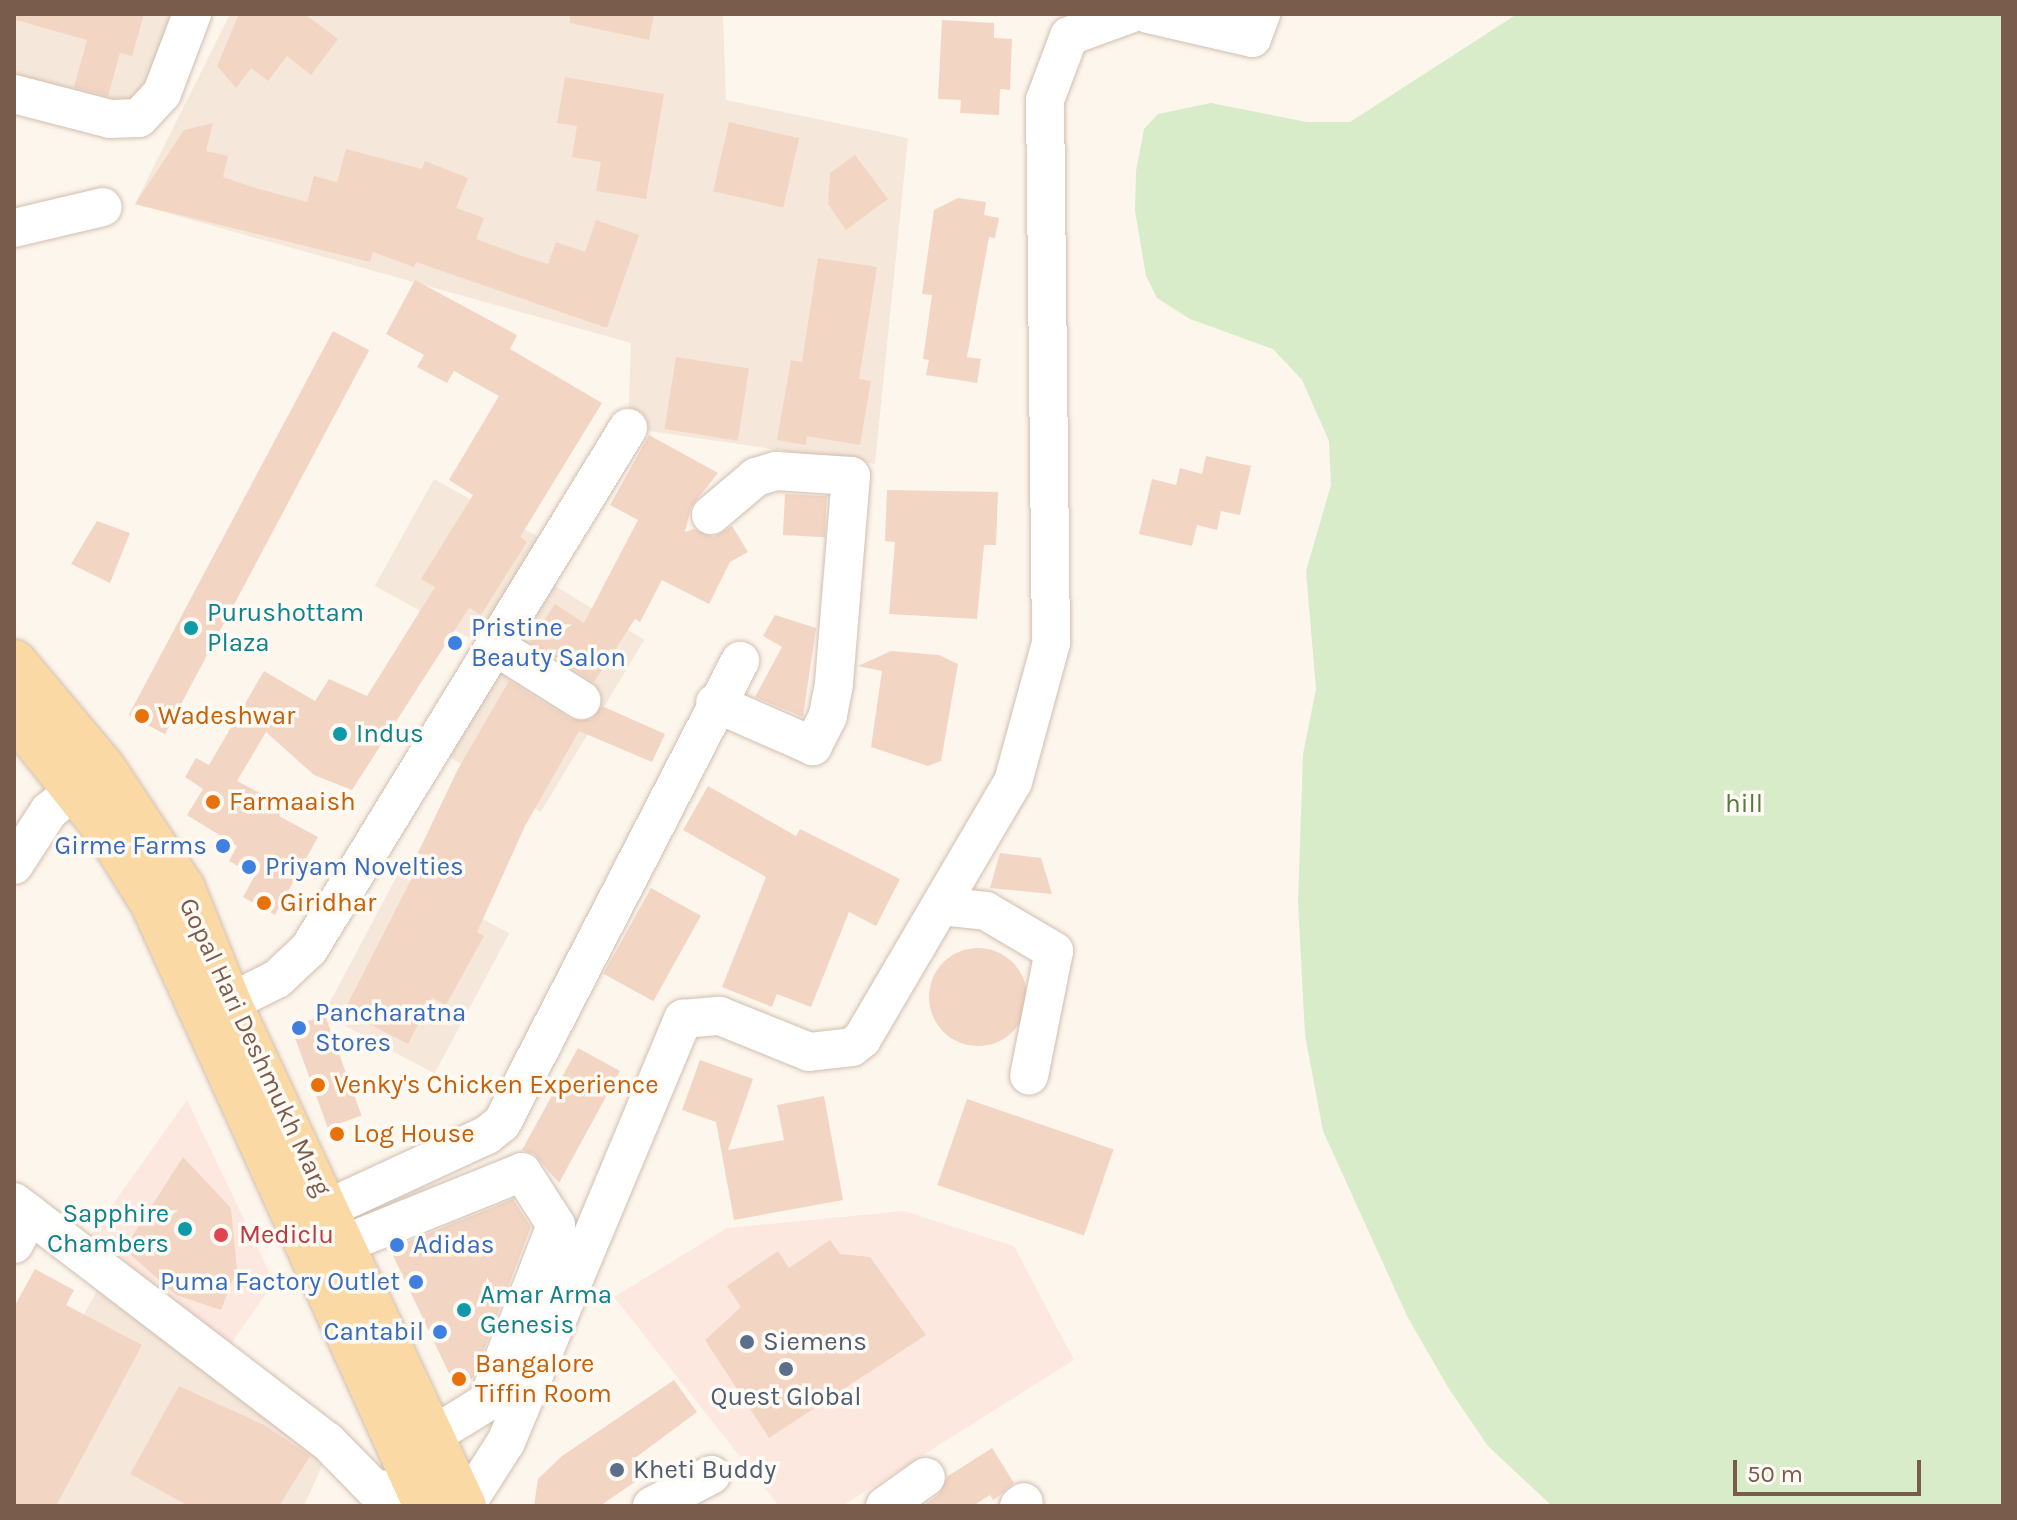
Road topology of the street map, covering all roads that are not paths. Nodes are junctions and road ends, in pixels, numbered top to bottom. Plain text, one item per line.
1 (192, 14) edge
2 (1130, 14) edge
3 (1148, 14) edge
4 (1261, 14) edge
5 (14, 94) edge
6 (103, 207) dead end
7 (14, 228) edge
8 (628, 428) dead end
9 (711, 515) dead end
10 (495, 646) junction
11 (740, 661) dead end
12 (14, 662) edge
13 (581, 700) dead end
14 (715, 703) junction
15 (14, 714) edge
16 (76, 789) junction
17 (14, 865) edge
18 (941, 906) junction
19 (229, 1003) junction
20 (1029, 1076) dead end
21 (19, 1220) edge
22 (337, 1226) junction
23 (432, 1436) junction
24 (711, 1475) dead end
25 (926, 1477) dead end
26 (423, 1500) edge
27 (464, 1506) edge
28 (652, 1506) edge
29 (885, 1506) edge

1 - 5 street
2 - 18 street
3 - 4 street
6 - 7 street
8 - 10 street
9 - 14 street
10 - 13 street
10 - 19 street
11 - 14 street
12 - 19 main road, Gopal Hari Deshmukh Marg
14 - 22 street
15 - 16 main road, Gopal Hari Deshmukh Marg
16 - 17 street
16 - 26 main road, Gopal Hari Deshmukh Marg
18 - 20 street
18 - 27 street
19 - 22 main road, Gopal Hari Deshmukh Marg
21 - 26 street
22 - 23 main road, Gopal Hari Deshmukh Marg
22 - 23 street
23 - 27 main road, Gopal Hari Deshmukh Marg
24 - 28 street
25 - 29 street

